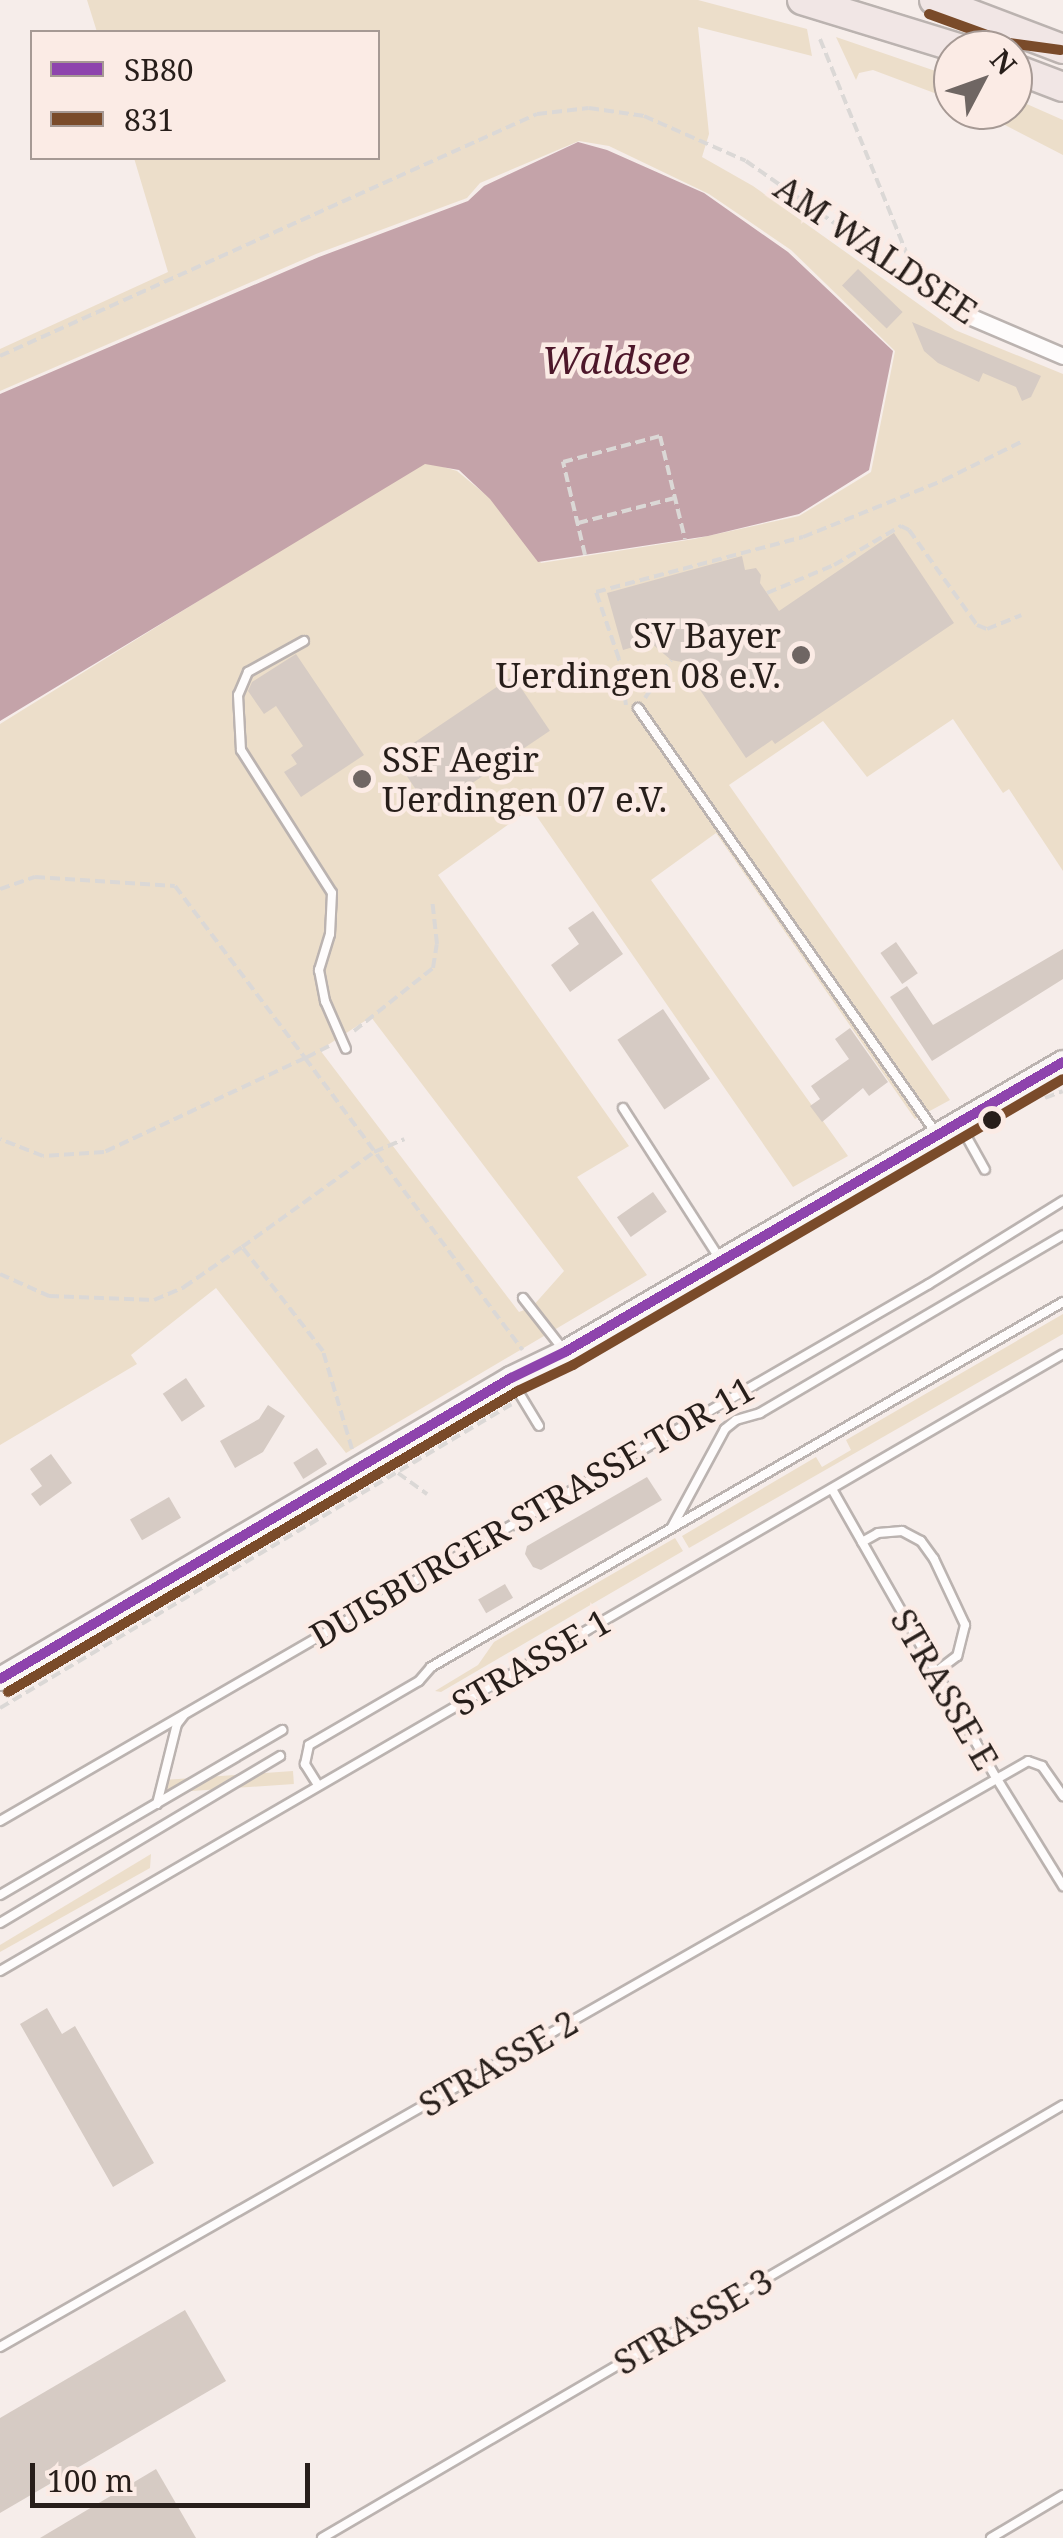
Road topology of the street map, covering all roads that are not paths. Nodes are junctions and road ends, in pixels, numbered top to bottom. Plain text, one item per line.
1 (802, 0) edge
2 (934, 0) edge
3 (1013, 28) junction
4 (1063, 35) edge
5 (933, 40) edge
6 (1063, 49) edge
7 (1033, 76) edge
8 (1062, 87) edge
9 (920, 282) road end
10 (1063, 356) edge
11 (304, 640) dead end
12 (638, 708) road end
13 (343, 1044) road end
14 (1063, 1062) edge
15 (623, 1108) dead end
16 (957, 1121) junction
17 (936, 1133) junction
18 (984, 1170) dead end
19 (1063, 1201) edge
20 (1063, 1235) edge
21 (720, 1259) junction
22 (523, 1298) dead end
23 (1063, 1302) edge
24 (564, 1352) junction
25 (1063, 1354) edge
26 (511, 1378) junction
27 (539, 1426) dead end
28 (832, 1489) junction
29 (672, 1526) junction
30 (862, 1542) junction
31 (936, 1672) junction
32 (0, 1680) edge
33 (187, 1712) junction
34 (282, 1730) dead end
35 (280, 1756) dead end
36 (997, 1779) junction
37 (318, 1786) junction
38 (1063, 1796) edge
39 (157, 1804) junction
40 (0, 1821) edge
41 (1063, 1886) edge
42 (0, 1895) edge
43 (0, 1923) edge
44 (0, 1971) edge
45 (1063, 2104) edge
46 (0, 2347) edge
47 (1063, 2495) edge
48 (322, 2538) edge
49 (990, 2538) edge

1 - 5 highway
2 - 3 highway
3 - 4 highway
3 - 6 highway
7 - 8 highway
9 - 10 street, AM WALDSEE
11 - 13 lane
12 - 17 lane
14 - 16 main road
15 - 21 lane
16 - 17 main road
16 - 18 lane
17 - 21 main road
19 - 33 lane, DUISBURGER STRASSE TOR 11
20 - 29 lane
21 - 24 main road
22 - 24 lane
23 - 29 lane
24 - 26 main road
25 - 28 lane, STRASSE 1
26 - 27 lane
26 - 32 main road
28 - 30 lane, STRASSE E
28 - 37 lane, STRASSE 1
29 - 37 lane
30 - 31 lane, STRASSE E
30 - 31 lane
31 - 36 lane, STRASSE E
33 - 39 lane
33 - 40 lane, DUISBURGER STRASSE TOR 11
34 - 39 lane
35 - 43 lane
36 - 38 lane, STRASSE 2
36 - 41 lane, STRASSE E
36 - 46 lane, STRASSE 2
37 - 44 lane, STRASSE 1
39 - 42 lane
45 - 48 lane, STRASSE 3
47 - 49 lane

